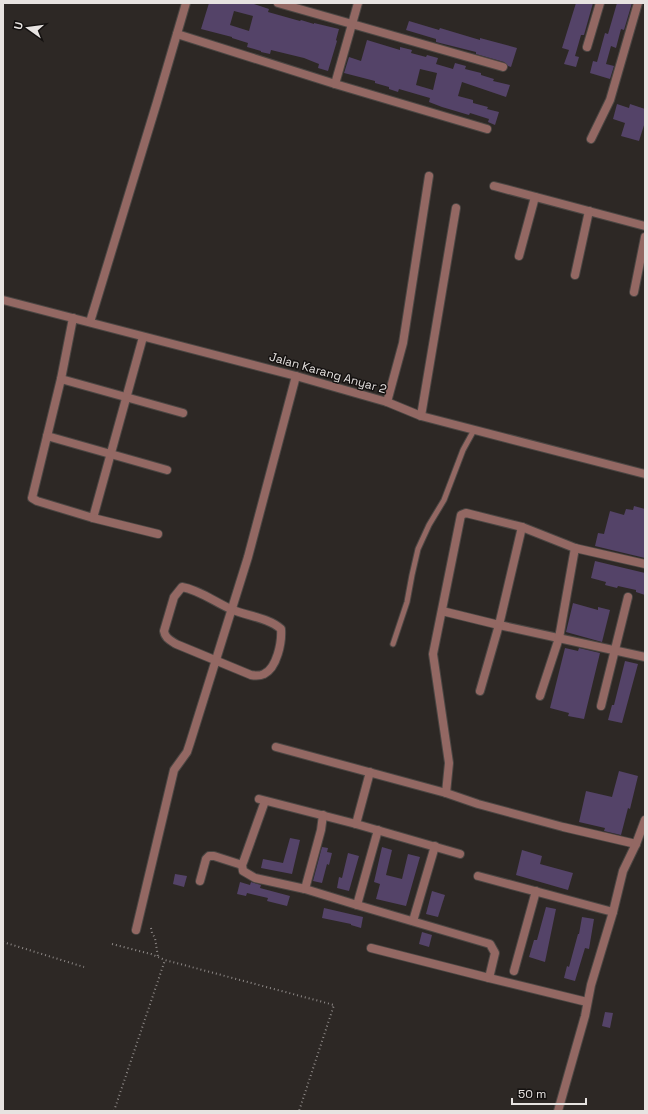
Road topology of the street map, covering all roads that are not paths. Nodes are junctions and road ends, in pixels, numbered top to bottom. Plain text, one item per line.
1 (186, 3) edge
2 (278, 3) edge
3 (358, 3) edge
4 (600, 3) edge
5 (638, 3) edge
6 (352, 25) junction
7 (177, 34) junction
8 (587, 47) dead end
9 (503, 67) dead end
10 (335, 84) junction
11 (487, 129) dead end
12 (591, 139) dead end
13 (429, 176) dead end
14 (494, 186) dead end
15 (534, 197) junction
16 (456, 208) dead end
17 (589, 211) junction
18 (645, 226) edge
19 (645, 237) edge
20 (519, 256) dead end
21 (575, 275) dead end
22 (634, 292) dead end
23 (3, 300) edge
24 (73, 318) junction
25 (90, 322) junction
26 (143, 336) junction
27 (296, 376) junction
28 (61, 379) junction
29 (126, 398) junction
30 (387, 402) junction
31 (183, 413) dead end
32 (421, 416) junction
33 (474, 430) junction
34 (47, 436) junction
35 (110, 454) junction
36 (167, 470) dead end
37 (645, 474) edge
38 (93, 518) junction
39 (522, 527) junction
40 (158, 534) dead end
41 (575, 548) junction
42 (645, 564) edge
43 (628, 597) dead end
44 (232, 610) junction
45 (442, 611) junction
46 (499, 625) junction
47 (559, 638) junction
48 (393, 644) dead end
49 (615, 650) junction
50 (645, 656) edge
51 (216, 661) junction
52 (480, 691) dead end
53 (540, 696) dead end
54 (600, 706) dead end
55 (276, 747) dead end
56 (370, 772) junction
57 (446, 793) junction
58 (323, 815) junction
59 (645, 820) edge
60 (356, 824) junction
61 (378, 830) junction
62 (636, 844) junction
63 (435, 846) junction
64 (460, 854) dead end
65 (242, 865) junction
66 (478, 876) dead end
67 (200, 881) dead end
68 (305, 889) junction
69 (536, 891) junction
70 (357, 905) junction
71 (613, 912) junction
72 (413, 921) junction
73 (136, 930) dead end
74 (371, 948) dead end
75 (514, 971) dead end
76 (489, 978) junction
77 (587, 1002) junction
78 (558, 1111) edge

1 - 7 street
2 - 6 street
3 - 6 street
4 - 8 street
5 - 12 street
6 - 9 street
6 - 10 street
7 - 10 street
7 - 25 street
10 - 11 street
13 - 30 street
14 - 15 street
15 - 17 street
15 - 20 street
16 - 32 street
17 - 18 street
17 - 21 street
19 - 22 street
23 - 24 street, Jalan Karang Anyar 2
24 - 25 street, Jalan Karang Anyar 2
24 - 28 street
25 - 26 street, Jalan Karang Anyar 2
26 - 27 street, Jalan Karang Anyar 2
26 - 29 street
27 - 30 street, Jalan Karang Anyar 2
27 - 44 street
28 - 29 street
28 - 34 street
29 - 31 street
29 - 35 street
30 - 32 street, Jalan Karang Anyar 2
32 - 33 street, Jalan Karang Anyar 2
33 - 37 street, Jalan Karang Anyar 2
33 - 48 lane
34 - 35 street
34 - 38 street
35 - 36 street
35 - 38 street
38 - 40 street
39 - 41 street
39 - 45 street
39 - 46 street
41 - 42 street
41 - 47 street
43 - 49 street
44 - 51 street
44 - 51 street
44 - 51 street
45 - 46 street
45 - 57 street
46 - 47 street
46 - 52 street
47 - 49 street
47 - 53 street
49 - 50 street
49 - 54 street
51 - 73 street
55 - 56 street
56 - 57 street
56 - 60 street
57 - 62 street
58 - 60 street
58 - 65 street
58 - 68 street
59 - 62 street
60 - 61 street
61 - 63 street
61 - 70 street
62 - 71 street
63 - 64 street
63 - 72 street
65 - 67 street
65 - 68 street
66 - 69 street
68 - 70 street
69 - 71 street
69 - 75 street
70 - 72 street
71 - 77 street
72 - 76 street
74 - 76 street
76 - 77 street
77 - 78 street

